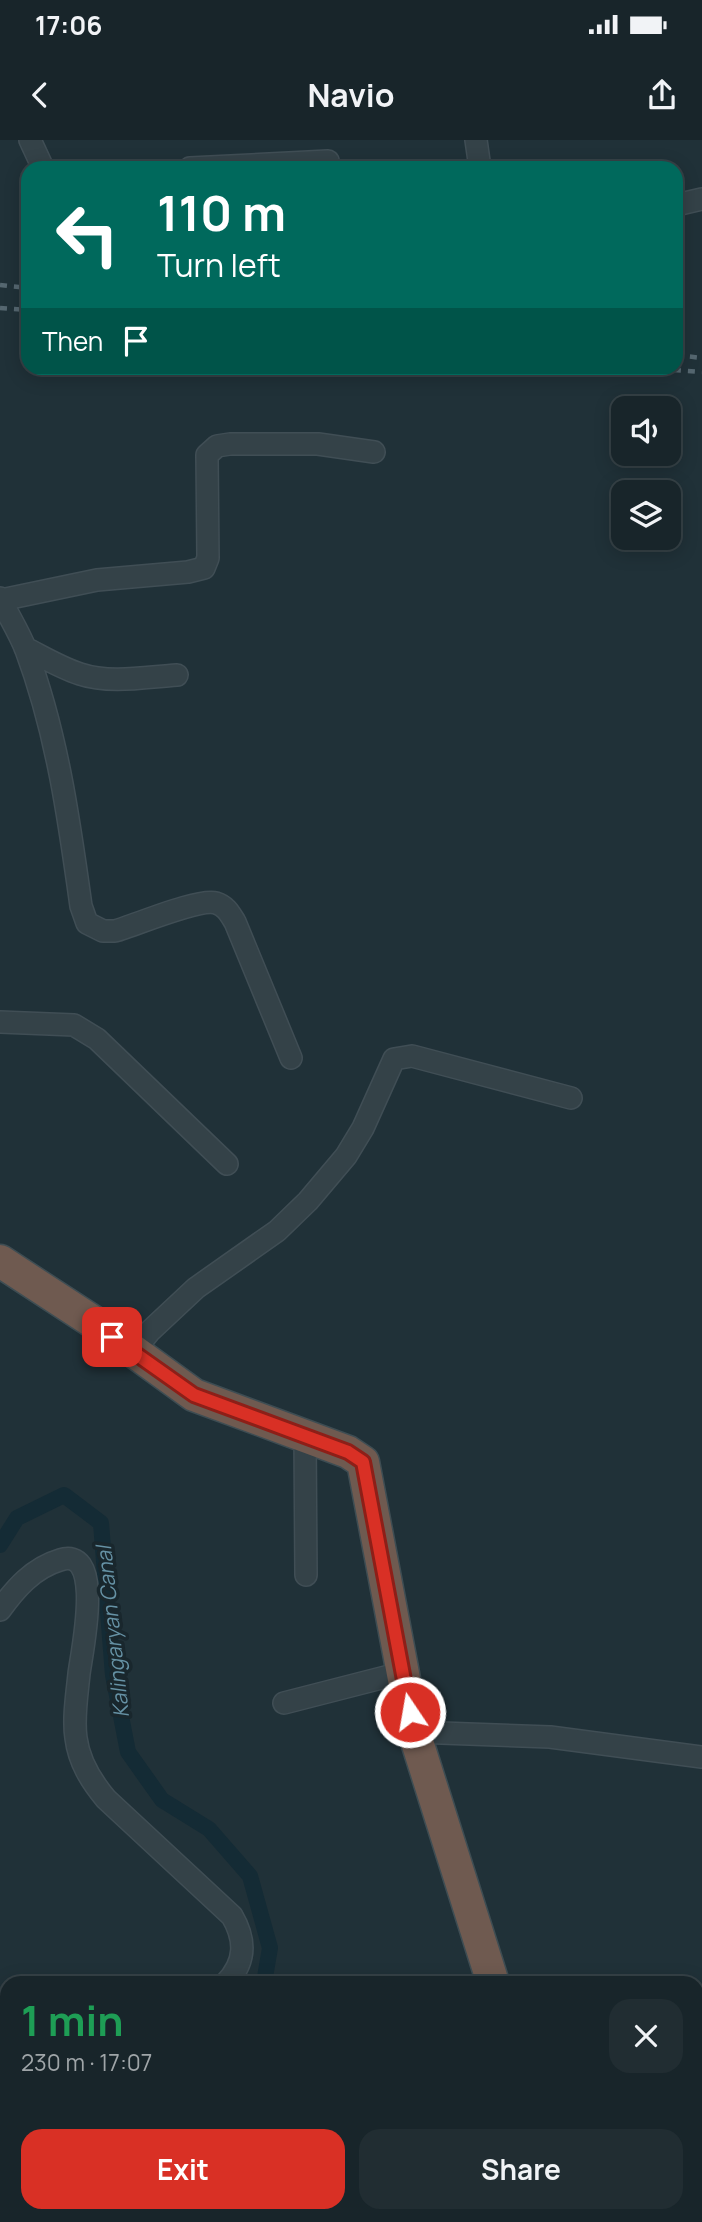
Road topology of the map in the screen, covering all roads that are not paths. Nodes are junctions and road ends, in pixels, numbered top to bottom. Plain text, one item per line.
1 (30, 140) edge
2 (476, 140) edge
3 (328, 156) edge
4 (40, 161) edge
5 (270, 161) edge
6 (479, 161) edge
7 (702, 200) edge
8 (683, 204) edge
9 (374, 452) dead end
10 (1, 599) edge
11 (26, 648) junction
12 (177, 675) dead end
13 (0, 1022) edge
14 (291, 1058) dead end
15 (571, 1098) dead end
16 (227, 1164) dead end
17 (3, 1272) edge
18 (133, 1352) junction
19 (305, 1436) junction
20 (306, 1575) dead end
21 (0, 1611) edge
22 (401, 1673) junction
23 (284, 1703) dead end
24 (414, 1732) junction
25 (702, 1757) edge
26 (231, 1976) edge
27 (491, 1976) edge

1 - 4 street
2 - 6 street
3 - 5 street
7 - 8 street
9 - 10 street
10 - 11 street
11 - 12 street
11 - 14 street
13 - 16 street
15 - 18 street
17 - 18 highway
18 - 19 highway
19 - 20 street
19 - 22 highway
21 - 26 street
22 - 23 street
22 - 24 highway
24 - 25 street
24 - 27 highway

